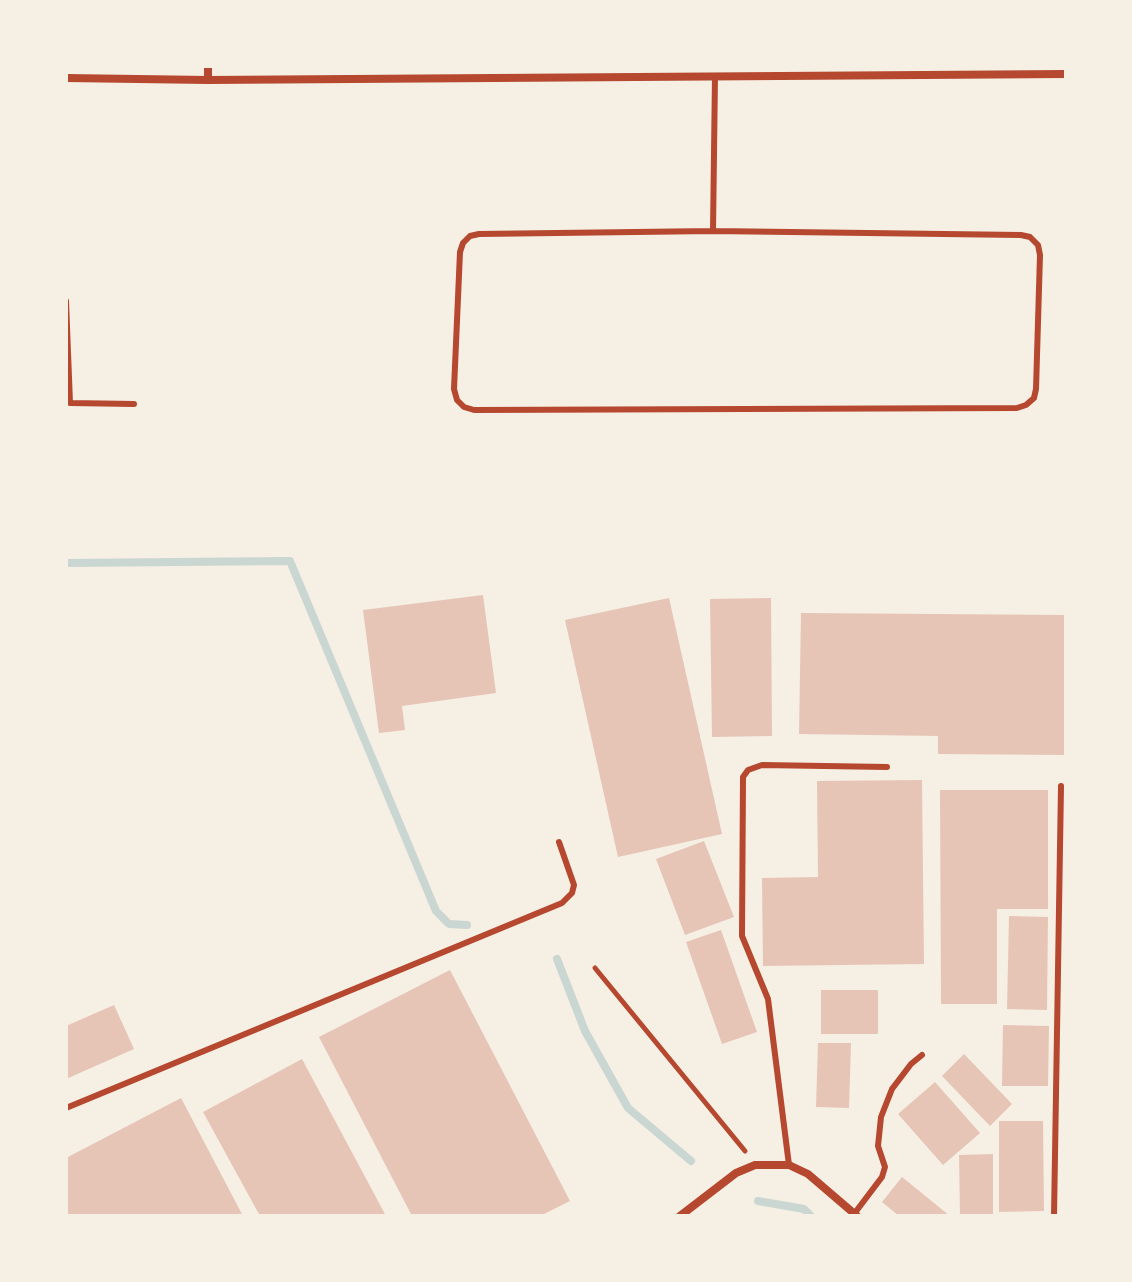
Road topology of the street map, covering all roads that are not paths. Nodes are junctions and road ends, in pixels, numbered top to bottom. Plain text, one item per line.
1 (208, 66) edge
2 (1066, 74) edge
3 (715, 76) junction
4 (66, 78) edge
5 (208, 80) junction
6 (713, 231) junction
7 (66, 301) edge
8 (68, 403) edge
9 (134, 404) dead end
10 (887, 767) dead end
11 (1061, 786) dead end
12 (559, 842) dead end
13 (922, 1055) dead end
14 (66, 1108) edge
15 (789, 1165) junction
16 (855, 1215) edge
17 (680, 1216) edge
18 (1054, 1216) edge

1 - 5 street
2 - 3 street
3 - 5 street
3 - 6 lane
4 - 5 street
6 - 6 lane
7 - 8 lane
8 - 9 lane
10 - 15 lane
11 - 18 lane
12 - 14 lane
13 - 16 lane
15 - 16 street
15 - 17 street

